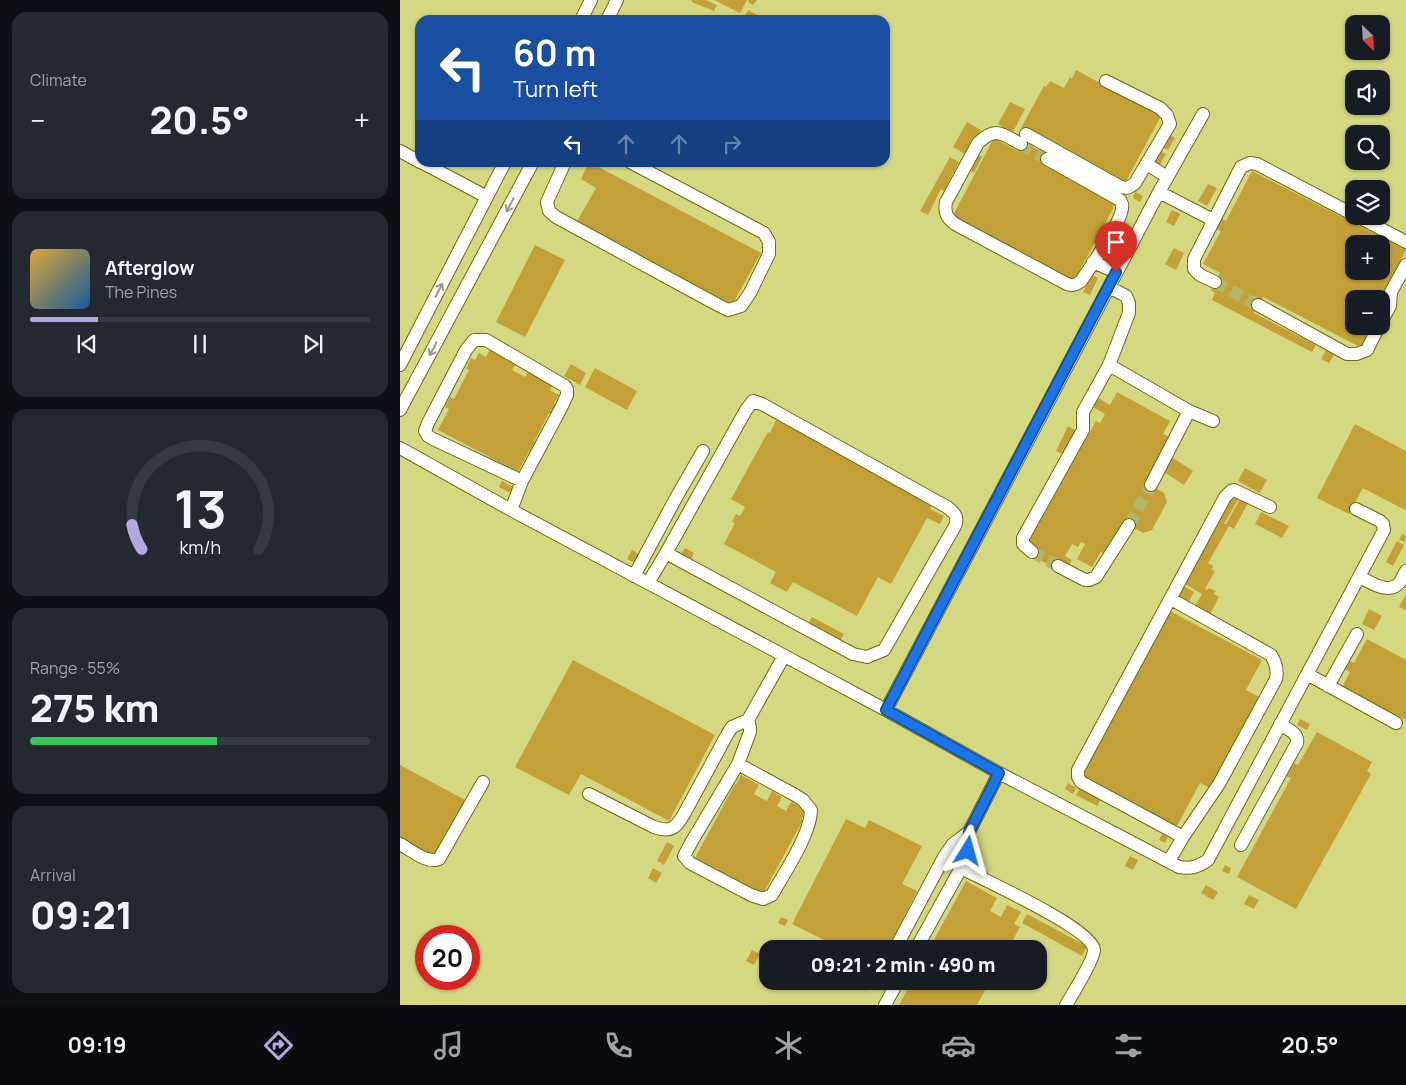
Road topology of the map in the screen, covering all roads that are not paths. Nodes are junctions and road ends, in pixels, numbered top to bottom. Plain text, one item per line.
1 (591, 0) edge
2 (618, 0) edge
3 (584, 15) edge
4 (610, 15) edge
5 (1106, 82) dead end
6 (1203, 114) dead end
7 (1170, 124) junction
8 (1191, 135) junction
9 (400, 151) edge
10 (415, 159) edge
11 (1047, 159) tunnel mouth
12 (1147, 164) junction
13 (429, 167) edge
14 (502, 167) edge
15 (530, 167) edge
16 (563, 167) edge
17 (639, 167) edge
18 (1167, 177) junction
19 (1159, 192) junction
20 (486, 198) junction
21 (1345, 210) edge
22 (1213, 220) junction
23 (1374, 225) edge
24 (1114, 226) junction
25 (1136, 236) junction
26 (1406, 242) edge
27 (1093, 262) junction
28 (1406, 265) edge
29 (1116, 272) junction
30 (1214, 282) tunnel mouth
31 (1109, 287) junction
32 (1258, 305) tunnel mouth
33 (1390, 306) edge
34 (1374, 335) edge
35 (400, 365) edge
36 (1109, 365) junction
37 (400, 410) edge
38 (1189, 411) junction
39 (1214, 422) dead end
40 (400, 448) edge
41 (703, 451) dead end
42 (522, 481) junction
43 (1151, 485) tunnel mouth
44 (1270, 507) dead end
45 (1356, 509) dead end
46 (511, 510) junction
47 (1128, 525) tunnel mouth
48 (1032, 552) dead end
49 (666, 553) junction
50 (1058, 566) tunnel mouth
51 (1406, 571) edge
52 (634, 576) junction
53 (1359, 576) junction
54 (648, 583) junction
55 (1171, 599) junction
56 (1356, 634) dead end
57 (784, 656) junction
58 (1307, 674) junction
59 (1328, 686) junction
60 (886, 710) junction
61 (748, 720) junction
62 (1396, 723) dead end
63 (1280, 724) junction
64 (738, 764) junction
65 (999, 773) junction
66 (483, 782) dead end
67 (589, 794) dead end
68 (969, 832) junction
69 (1183, 837) junction
70 (400, 844) edge
71 (1241, 845) dead end
72 (1168, 861) junction
73 (961, 868) junction
74 (900, 940) edge
75 (921, 940) edge
76 (893, 990) edge
77 (885, 1005) edge
78 (1066, 1005) edge

1 - 3 street
2 - 4 street
5 - 7 street
6 - 8 street
7 - 8 street
7 - 12 street
8 - 18 street
9 - 10 street
11 - 24 street
12 - 18 street
12 - 27 street
13 - 20 street
14 - 20 street
15 -> 37 street
16 - 17 street
18 - 19 street
19 - 22 street
19 - 25 street
35 -> 20 street
21 - 22 street
22 - 30 street
23 - 26 street
24 - 25 street
24 - 27 street
25 - 29 street
27 - 29 street
28 - 33 street
29 - 31 street
31 - 36 street
31 - 60 street
32 - 34 street
36 - 38 street
36 - 48 street
38 - 39 street
38 - 43 street
40 - 46 street
41 - 52 street
42 - 42 street
42 - 46 street
44 - 55 street
45 - 53 street
46 - 52 street
47 - 50 street
49 - 49 street
49 - 54 street
51 - 53 street
52 - 54 street
53 - 58 street
54 - 57 street
55 - 69 street
55 - 69 street
56 - 59 street
57 - 60 street
57 - 61 street
58 - 59 street
58 - 63 street
59 - 62 street
60 - 65 street
61 - 64 street
61 - 67 street
63 - 71 street
63 - 72 street
64 - 64 street
65 - 68 street
65 - 72 street
66 - 70 street
68 - 73 street
68 - 74 street
69 - 72 street
73 - 75 street
73 - 78 street
76 - 77 street

